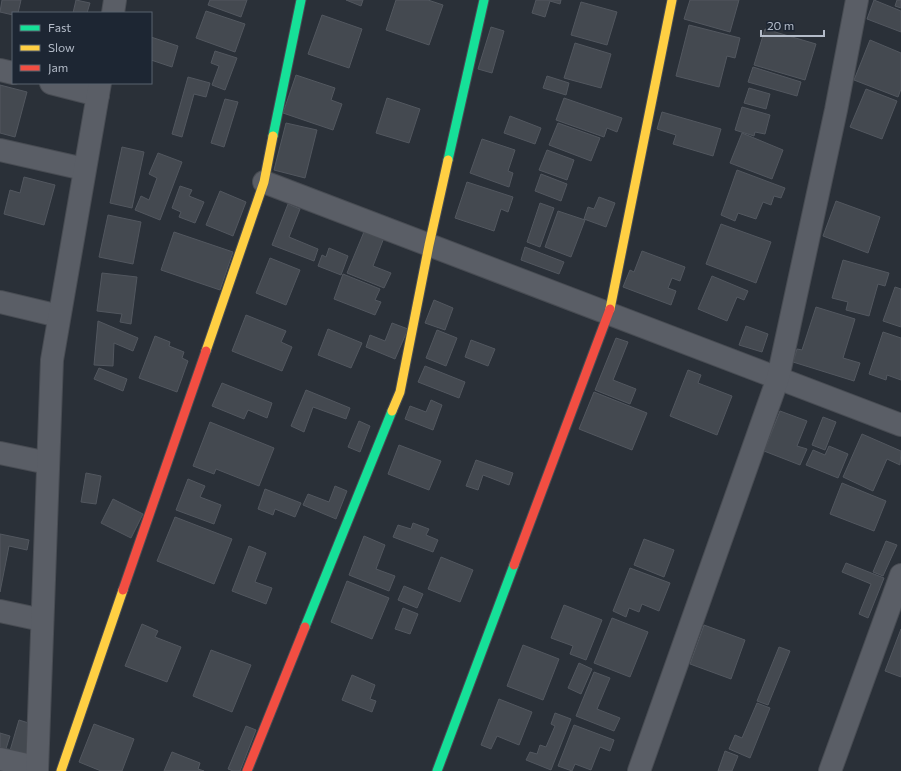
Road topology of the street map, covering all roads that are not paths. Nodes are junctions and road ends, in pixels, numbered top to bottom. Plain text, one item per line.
1 (115, 0) edge
2 (301, 0) edge
3 (484, 0) edge
4 (672, 0) edge
5 (857, 0) edge
6 (113, 12) edge
7 (0, 70) edge
8 (12, 74) edge
9 (59, 84) edge
10 (99, 89) edge
11 (0, 150) edge
12 (84, 169) junction
13 (264, 182) junction
14 (429, 245) junction
15 (0, 302) edge
16 (609, 314) junction
17 (59, 316) junction
18 (778, 378) junction
19 (901, 425) edge
20 (0, 453) edge
21 (48, 464) junction
22 (901, 575) edge
23 (0, 611) edge
24 (42, 620) junction
25 (0, 759) edge
26 (37, 769) edge
27 (61, 771) edge
28 (247, 771) edge
29 (437, 771) edge
30 (639, 771) edge
31 (830, 771) edge

1 - 6 street
2 - 13 street
3 - 14 street
4 - 16 street
5 - 18 street
7 - 8 street
9 - 10 street
10 - 12 street
11 - 12 street
12 - 17 street
13 - 14 street
13 - 27 street
14 - 16 street
14 - 28 street
15 - 17 street
16 - 18 street
16 - 29 street
17 - 21 street
18 - 19 street
18 - 30 street
20 - 21 street
21 - 24 street
22 - 31 street
23 - 24 street
24 - 26 street
25 - 26 street

